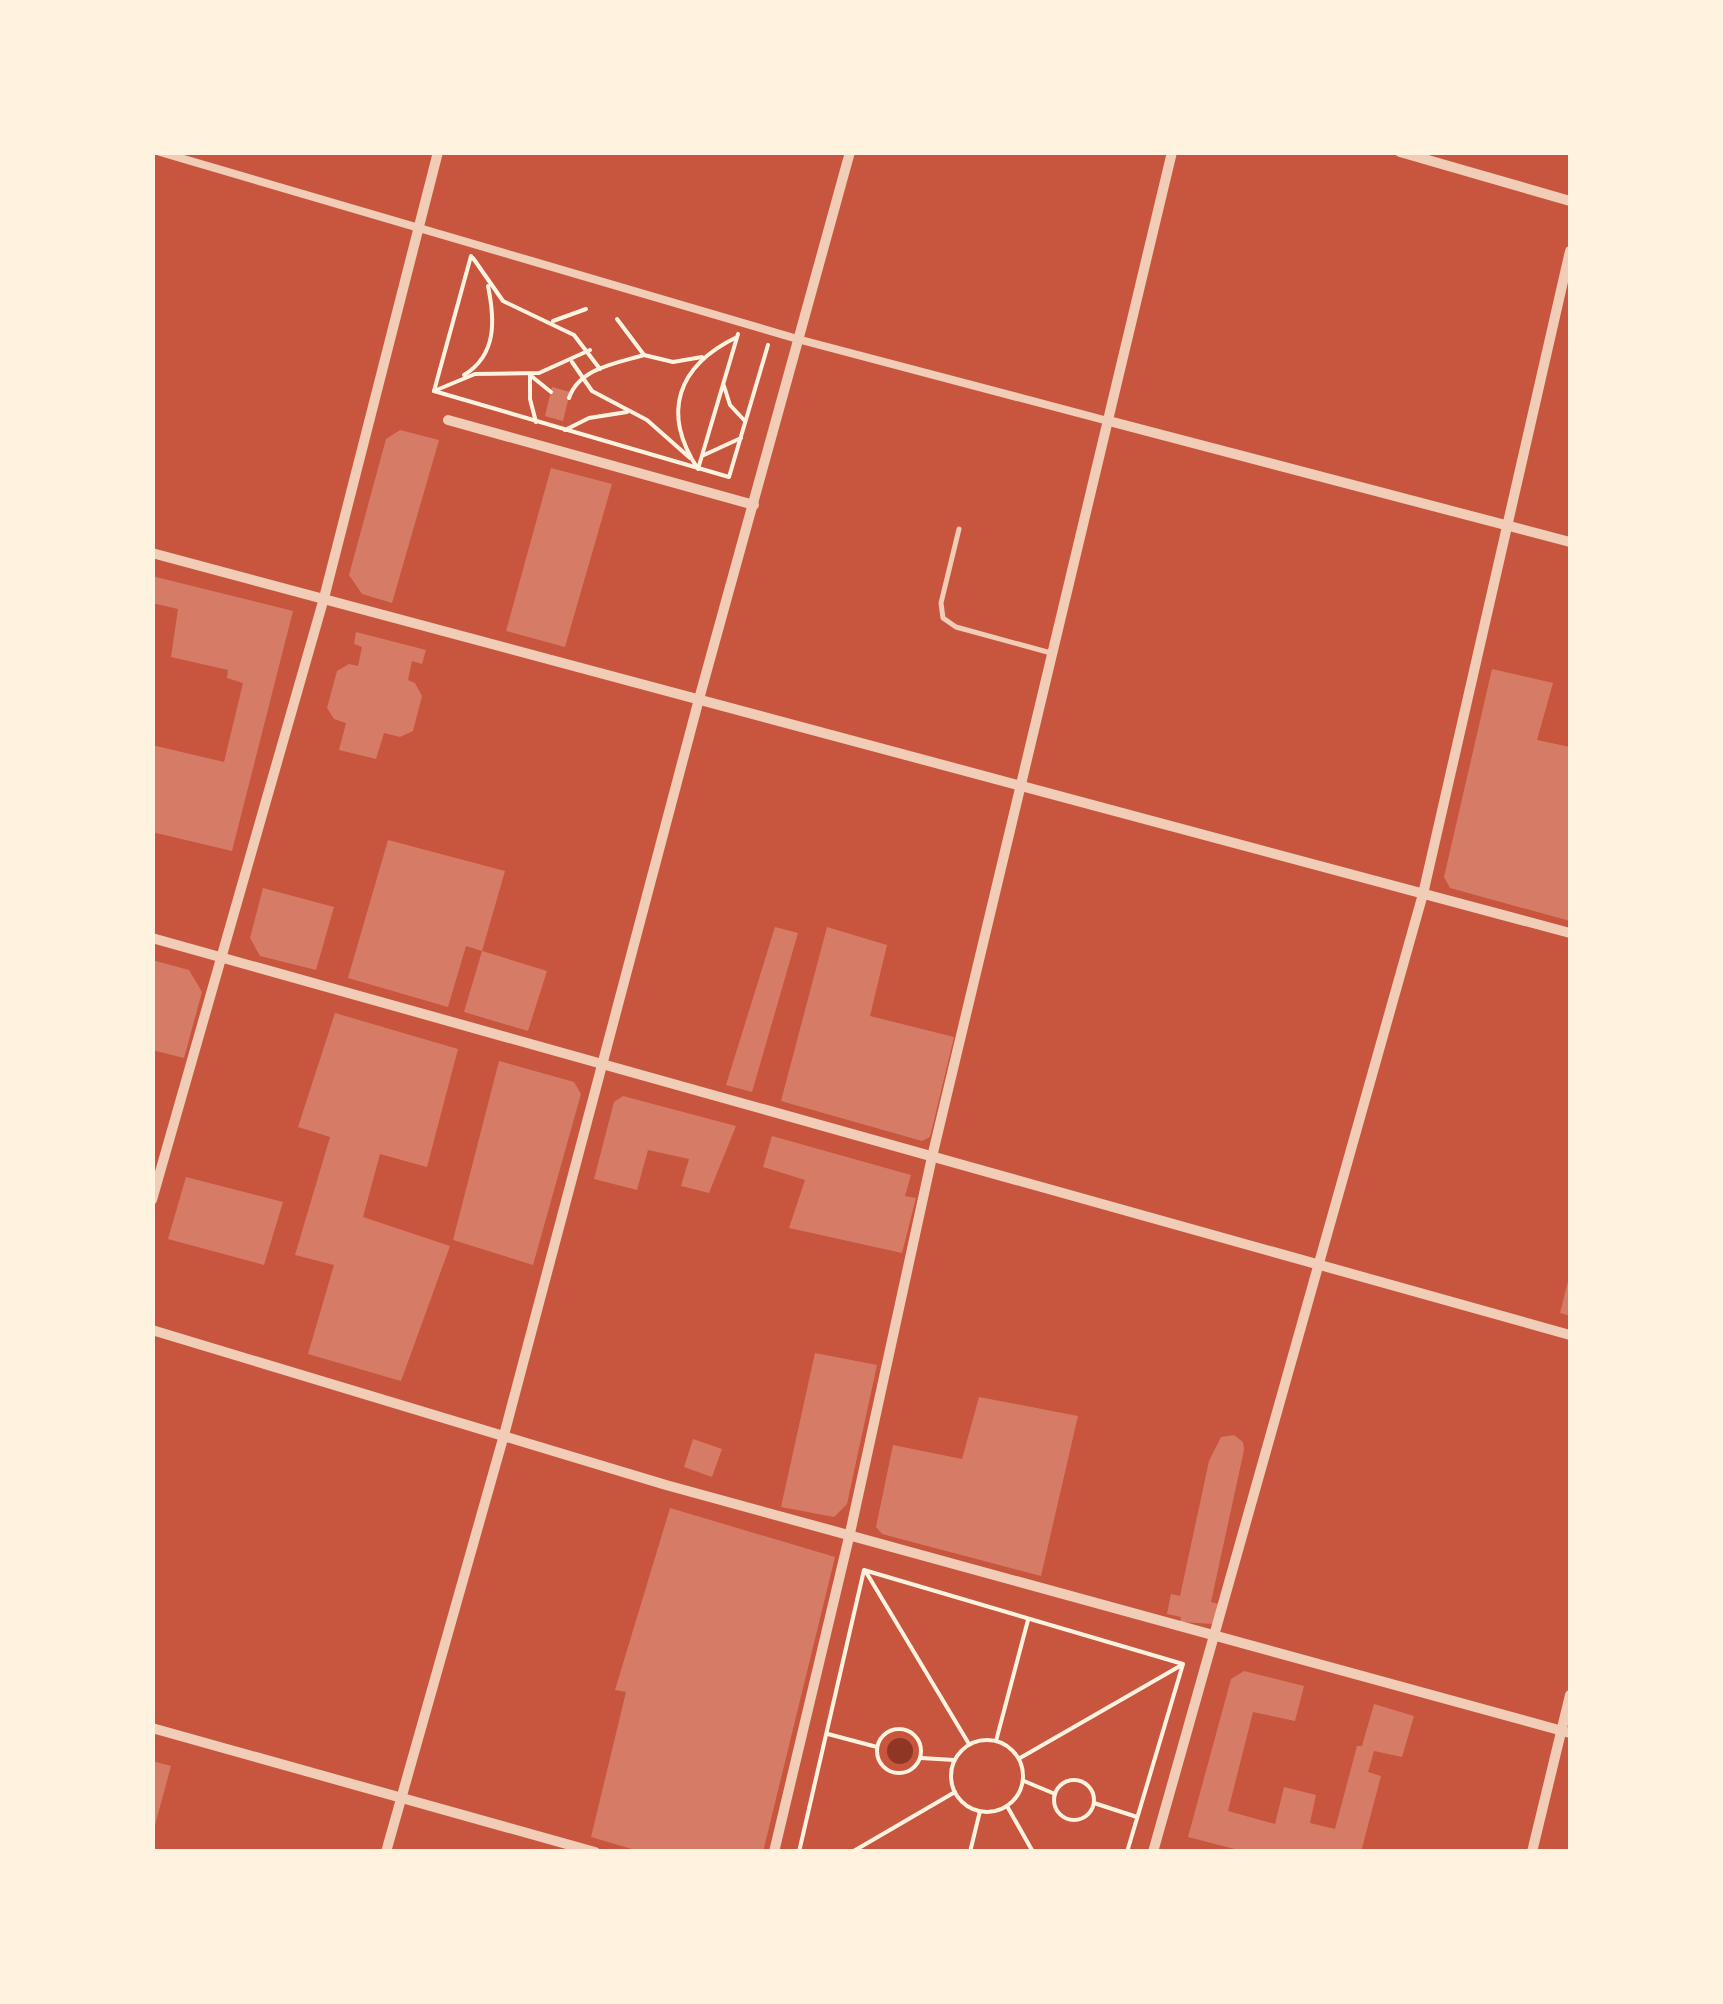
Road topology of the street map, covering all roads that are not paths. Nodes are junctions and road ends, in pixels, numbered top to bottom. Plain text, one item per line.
1 (160, 152) edge
2 (438, 152) edge
3 (850, 152) edge
4 (1172, 152) edge
5 (1400, 152) edge
6 (1570, 201) edge
7 (418, 226) junction
8 (1570, 252) edge
9 (801, 340) junction
10 (448, 420) dead end
11 (1109, 421) junction
12 (754, 505) junction
13 (1509, 526) junction
14 (959, 529) dead end
15 (1570, 542) edge
16 (152, 553) edge
17 (324, 598) junction
18 (1054, 654) junction
19 (699, 700) junction
20 (1023, 783) junction
21 (1422, 894) junction
22 (1570, 933) edge
23 (152, 938) edge
24 (220, 956) junction
25 (601, 1062) junction
26 (932, 1157) junction
27 (152, 1200) edge
28 (1320, 1266) junction
29 (152, 1330) edge
30 (1570, 1335) edge
31 (504, 1436) junction
32 (850, 1534) junction
33 (1214, 1636) junction
34 (1570, 1694) edge
35 (152, 1728) edge
36 (1566, 1732) edge
37 (401, 1797) junction
38 (386, 1852) edge
39 (595, 1852) edge
40 (774, 1852) edge
41 (1154, 1852) edge
42 (1532, 1852) edge

1 - 7 street
2 - 7 street
3 - 9 street
4 - 11 street
5 - 6 street
7 - 9 street
7 - 17 street
8 - 13 street
9 - 11 street
9 - 12 street
10 - 12 street
11 - 13 street
11 - 18 street
12 - 19 street
13 - 15 street
13 - 21 street
14 - 18 lane
16 - 17 street
17 - 19 street
17 - 24 street
18 - 20 street
19 - 20 street
19 - 25 street
20 - 21 street
20 - 26 street
21 - 22 street
21 - 28 street
23 - 24 street
24 - 25 street
24 - 27 street
25 - 26 street
25 - 31 street
26 - 28 street
26 - 32 street
28 - 30 street
28 - 33 street
29 - 31 street
31 - 32 street
31 - 37 street
32 - 33 street
32 - 40 street
33 - 36 street
33 - 41 street
34 - 36 street
35 - 37 street
36 - 42 street
37 - 38 street
37 - 39 street

